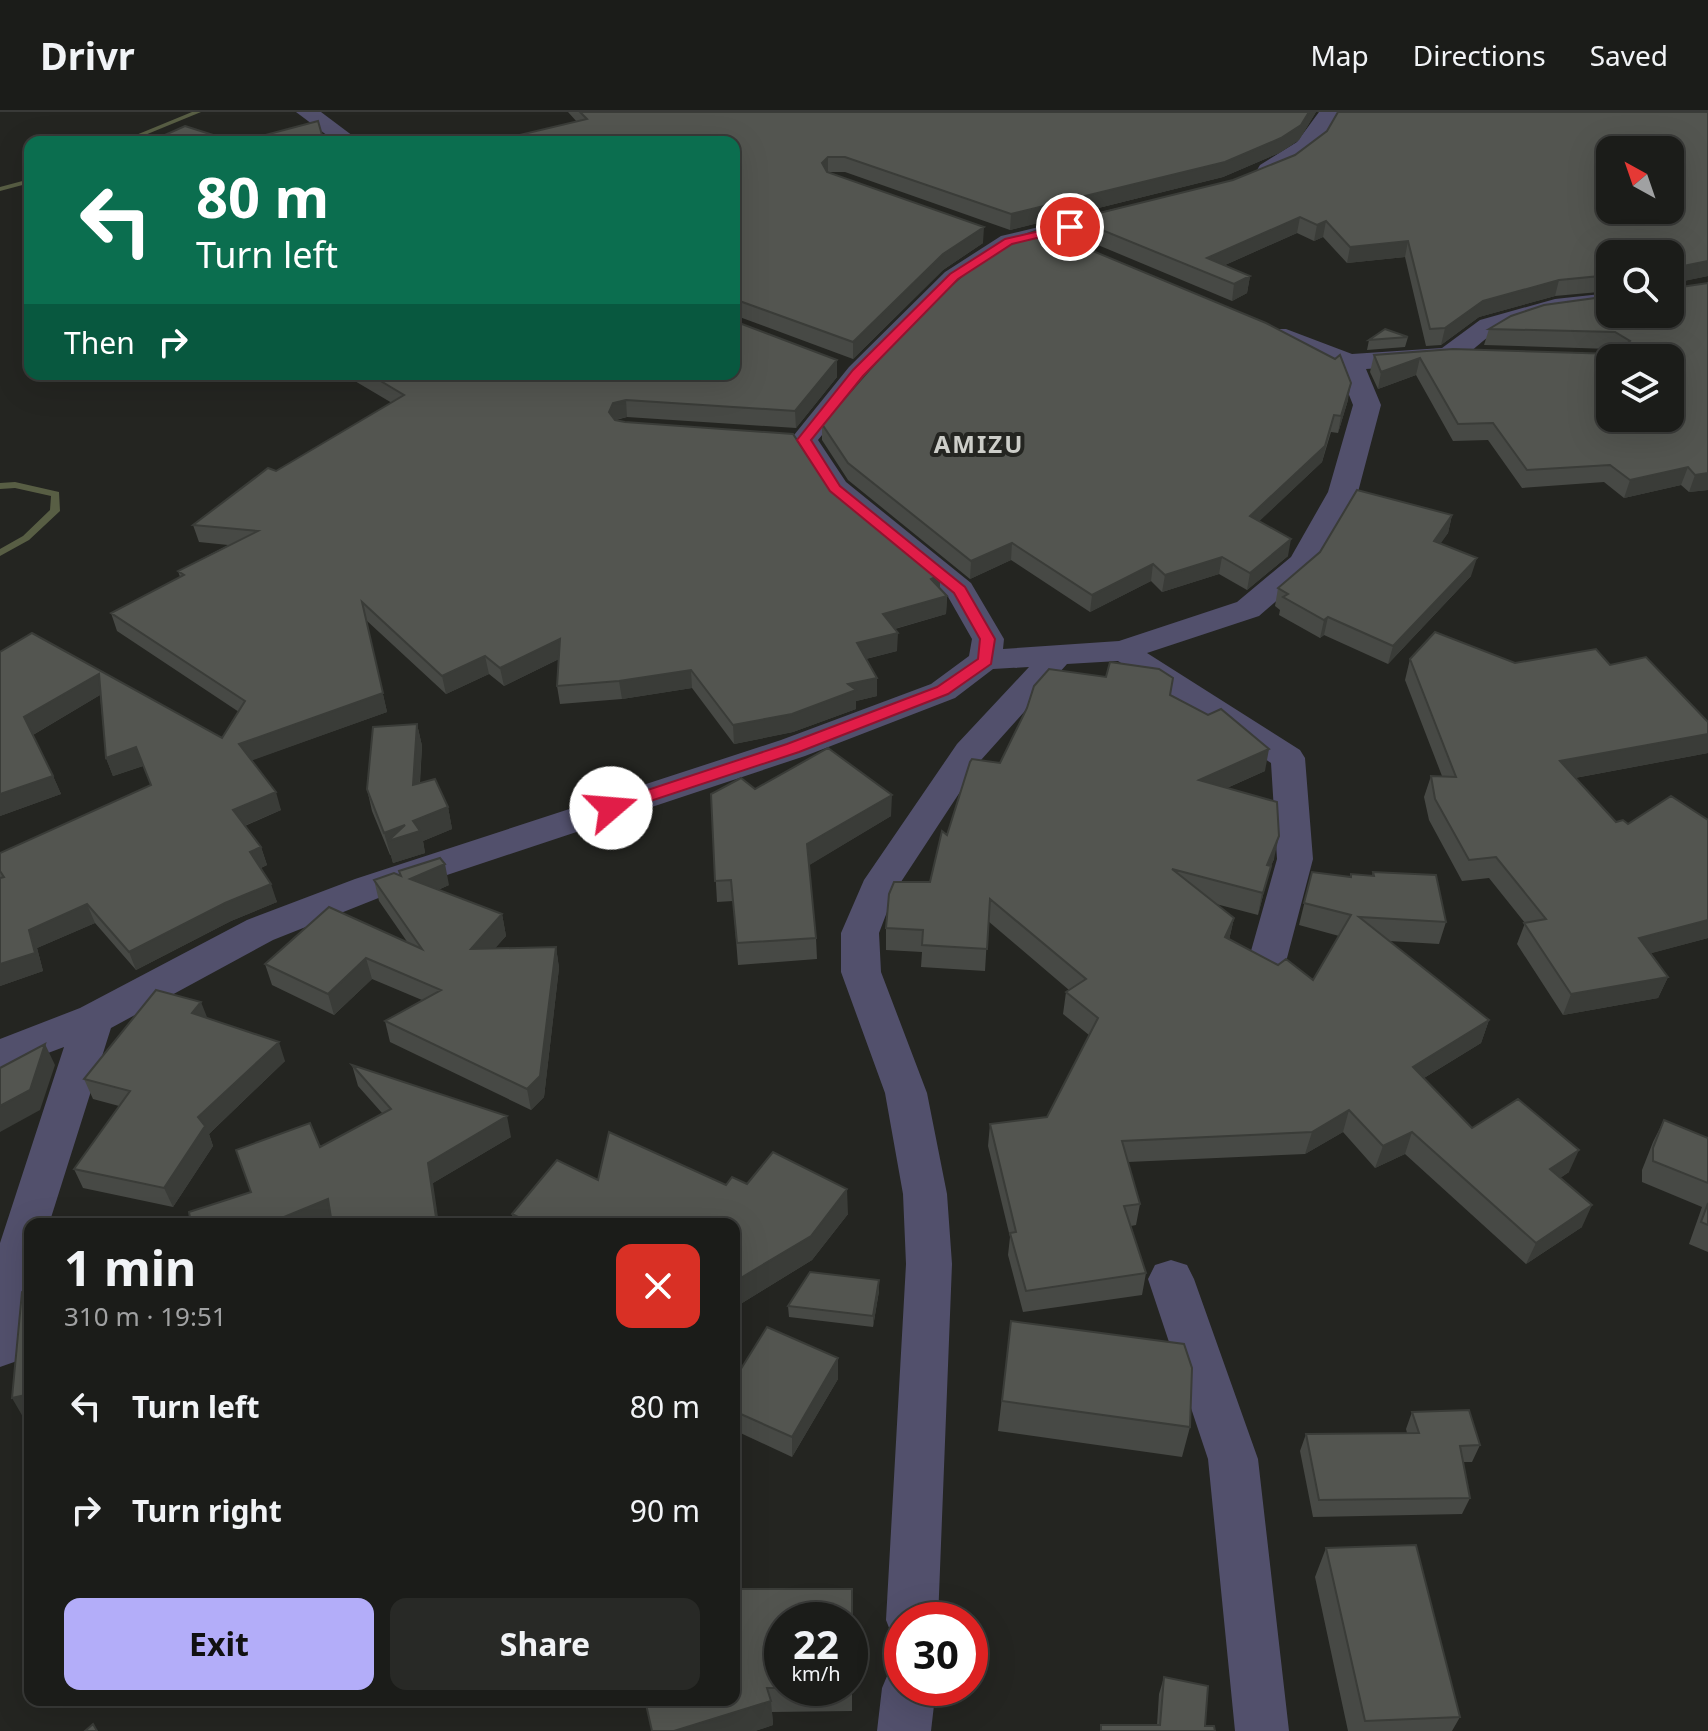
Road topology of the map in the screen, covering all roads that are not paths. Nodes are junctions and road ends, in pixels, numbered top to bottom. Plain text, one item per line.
1 (307, 112) edge
2 (1330, 112) edge
3 (341, 136) edge
4 (1246, 179) edge
5 (1159, 204) edge
6 (1043, 234) junction
7 (1084, 251) edge
8 (1596, 303) edge
9 (1253, 324) edge
10 (1449, 355) junction
11 (1490, 357) edge
12 (1349, 362) junction
13 (1122, 651) junction
14 (1058, 655) junction
15 (985, 660) junction
16 (1268, 958) edge
17 (94, 1019) junction
18 (0, 1056) edge
19 (28, 1218) edge
20 (24, 1233) edge
21 (1171, 1279) dead end
22 (0, 1347) edge
23 (913, 1602) edge
24 (907, 1706) edge
25 (904, 1731) edge
26 (1262, 1731) edge

1 - 3 street
2 - 4 street
5 - 6 street
6 - 7 street
6 - 15 street
8 - 10 street
9 - 12 street
10 - 11 street
10 - 12 street
12 - 13 street
13 - 14 street
13 - 16 street
14 - 15 street
14 - 23 street
15 - 17 street
17 - 18 street
17 - 19 street
20 - 22 street
21 - 26 street
24 - 25 street

